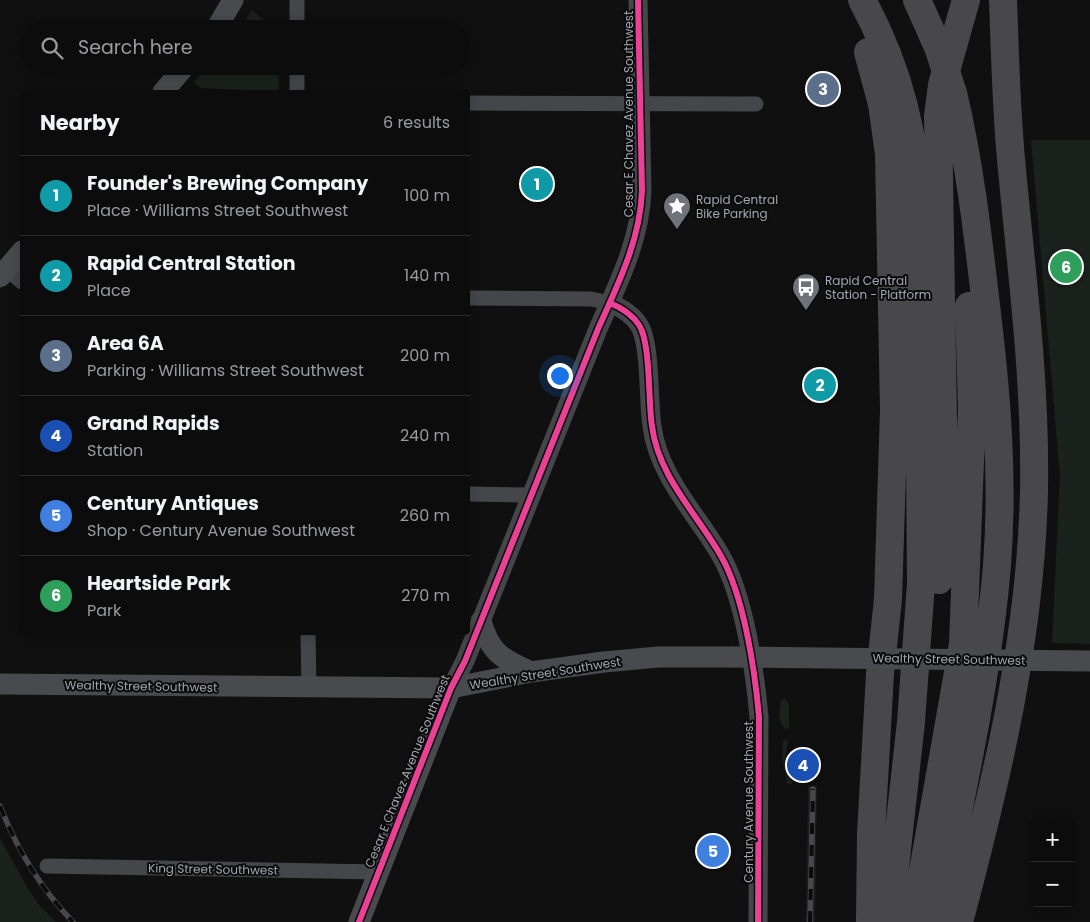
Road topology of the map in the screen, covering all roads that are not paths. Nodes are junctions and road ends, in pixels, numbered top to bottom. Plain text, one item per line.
1 (233, 0) edge
2 (297, 0) edge
3 (638, 0) edge
4 (846, 0) edge
5 (862, 0) edge
6 (917, 0) edge
7 (966, 0) edge
8 (1003, 0) edge
9 (221, 20) edge
10 (297, 20) edge
11 (177, 75) edge
12 (297, 75) edge
13 (165, 90) edge
14 (297, 90) edge
15 (954, 93) junction
16 (470, 103) edge
17 (756, 104) dead end
18 (640, 105) junction
19 (20, 255) edge
20 (10, 276) edge
21 (470, 298) edge
22 (610, 303) junction
23 (470, 494) edge
24 (531, 495) junction
25 (481, 621) junction
26 (308, 635) edge
27 (882, 658) junction
28 (962, 659) junction
29 (1090, 661) edge
30 (531, 672) junction
31 (0, 684) edge
32 (309, 688) junction
33 (451, 688) junction
34 (911, 722) junction
35 (47, 866) dead end
36 (379, 872) junction
37 (358, 922) edge
38 (758, 922) edge
39 (870, 922) edge
40 (889, 922) edge
41 (914, 922) edge
42 (936, 922) edge
43 (959, 922) edge

1 - 9 main road
2 - 10 street
3 - 18 street, Cesar E Chavez Avenue Southwest
4 - 27 highway
5 - 34 highway
6 - 15 highway, bridge
7 - 34 highway
8 - 43 highway
11 - 13 main road
12 - 14 street
15 - 28 highway
15 - 42 highway
16 - 18 street
17 - 18 street
18 - 22 street, Cesar E Chavez Avenue Southwest
19 - 20 main road
21 - 22 street
22 - 24 street, Cesar E Chavez Avenue Southwest
22 - 38 street, Century Avenue Southwest
23 - 24 street
24 - 25 street, Cesar E Chavez Avenue Southwest
25 - 30 main road
25 - 33 street, Cesar E Chavez Avenue Southwest
26 - 32 street
27 - 28 main road, Wealthy Street Southwest, bridge
27 - 30 main road, Wealthy Street Southwest, bridge
27 - 39 highway
28 - 29 main road, Wealthy Street Southwest, bridge
28 - 41 highway
30 - 33 main road, Wealthy Street Southwest
31 - 32 main road, Wealthy Street Southwest
32 - 33 main road, Wealthy Street Southwest
33 - 36 main road, Cesar E Chavez Avenue Southwest
34 - 40 highway
35 - 36 street, King Street Southwest
36 - 37 main road, Cesar E Chavez Avenue Southwest

